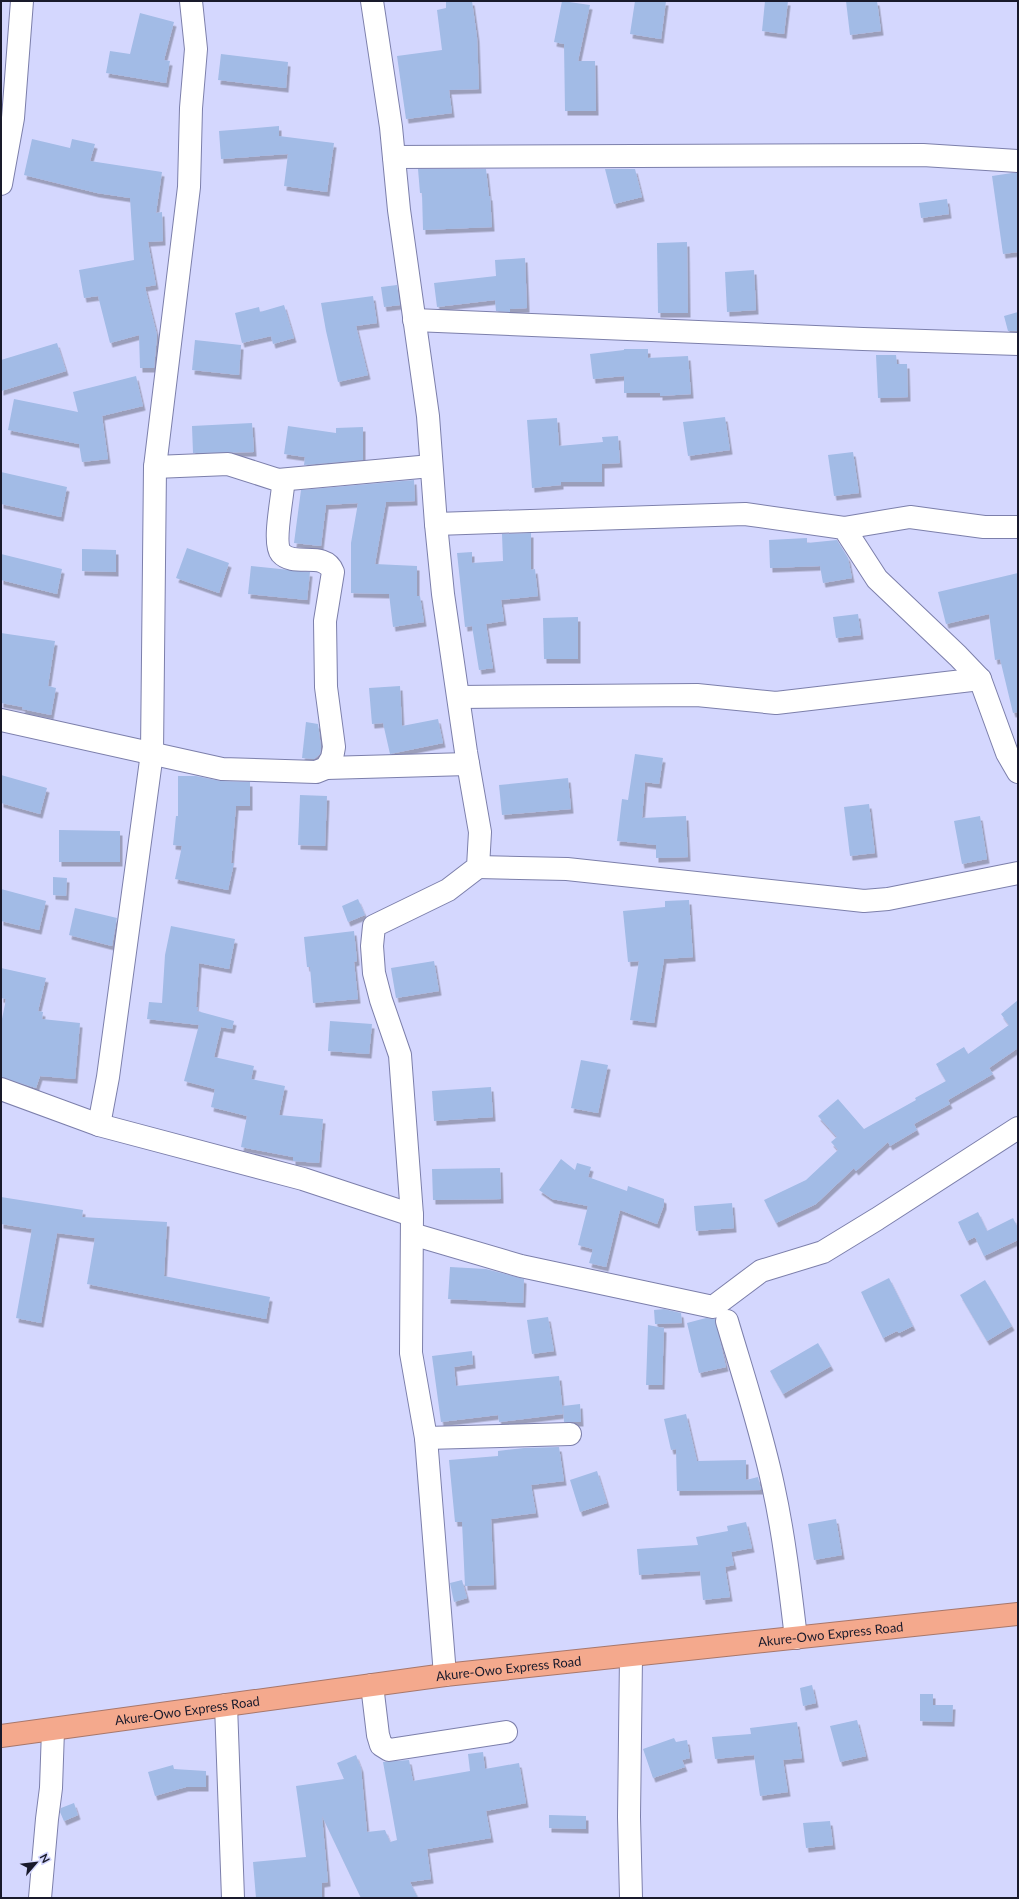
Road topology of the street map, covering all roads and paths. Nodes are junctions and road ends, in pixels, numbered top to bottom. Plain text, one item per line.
1 (22, 1) edge
2 (191, 1) edge
3 (372, 1) edge
4 (394, 157) junction
5 (1018, 161) edge
6 (1, 184) edge
7 (414, 320) junction
8 (1018, 344) edge
9 (431, 466) junction
10 (155, 467) junction
11 (278, 480) junction
12 (436, 524) junction
13 (1018, 527) edge
14 (844, 528) junction
15 (980, 680) junction
16 (459, 697) junction
17 (1, 720) edge
18 (152, 753) junction
19 (468, 764) junction
20 (326, 768) junction
21 (1018, 772) edge
22 (478, 867) junction
23 (1018, 873) edge
24 (1, 1089) edge
25 (99, 1125) junction
26 (1018, 1128) edge
27 (412, 1224) junction
28 (727, 1321) dead end
29 (570, 1434) dead end
30 (426, 1438) junction
31 (1018, 1614) edge
32 (796, 1638) junction
33 (631, 1656) junction
34 (445, 1675) junction
35 (372, 1685) junction
36 (226, 1705) junction
37 (53, 1730) junction
38 (506, 1732) dead end
39 (1, 1736) edge
40 (40, 1898) edge
41 (233, 1898) edge
42 (631, 1898) edge

1 - 6 street
2 - 10 street
3 - 4 street
4 - 5 street
4 - 7 street
7 - 8 street
7 - 9 street
9 - 11 street
9 - 12 street
10 - 11 street
10 - 18 street
11 - 20 street
12 - 14 street
12 - 16 street
13 - 14 street
14 - 15 street
15 - 16 street
15 - 21 street
16 - 19 street
17 - 18 street
18 - 20 street
18 - 25 street
19 - 20 street
19 - 22 street
22 - 23 street
22 - 27 street
24 - 25 street
25 - 27 street
26 - 27 street
27 - 30 street
28 - 32 street
29 - 30 street
30 - 34 street
31 - 32 highway, Akure-Owo Express Road
32 - 33 highway, Akure-Owo Express Road
33 - 34 highway, Akure-Owo Express Road
33 - 42 street
34 - 35 highway, Akure-Owo Express Road
35 - 36 highway, Akure-Owo Express Road
35 - 38 street
36 - 37 highway, Akure-Owo Express Road
36 - 41 street
37 - 39 highway, Akure-Owo Express Road
37 - 40 street

